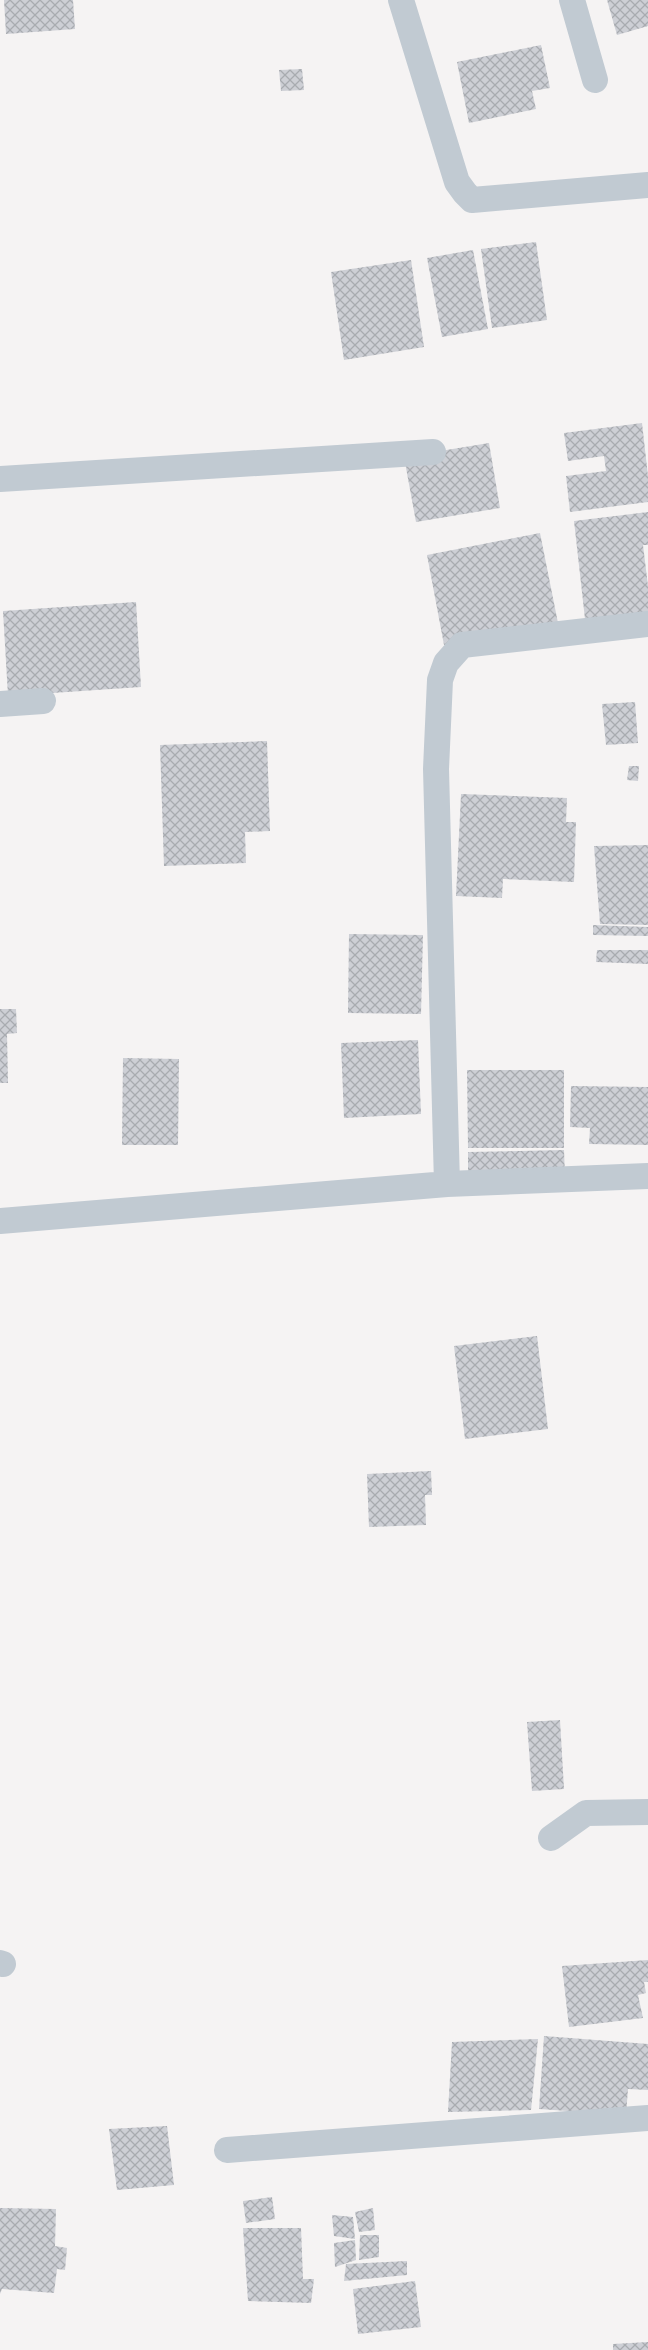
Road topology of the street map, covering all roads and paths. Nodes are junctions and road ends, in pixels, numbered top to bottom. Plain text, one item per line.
1 (401, 0) edge
2 (572, 0) edge
3 (595, 80) dead end
4 (648, 185) edge
5 (433, 452) dead end
6 (0, 479) edge
7 (648, 624) edge
8 (43, 701) dead end
9 (0, 704) edge
10 (648, 1176) edge
11 (447, 1184) junction
12 (0, 1221) edge
13 (648, 1812) edge
14 (551, 1838) dead end
15 (648, 2118) edge
16 (227, 2150) dead end

1 - 4 street
2 - 3 street
5 - 6 street
7 - 11 street
8 - 9 street
10 - 11 street
11 - 12 street
13 - 14 street
15 - 16 street

